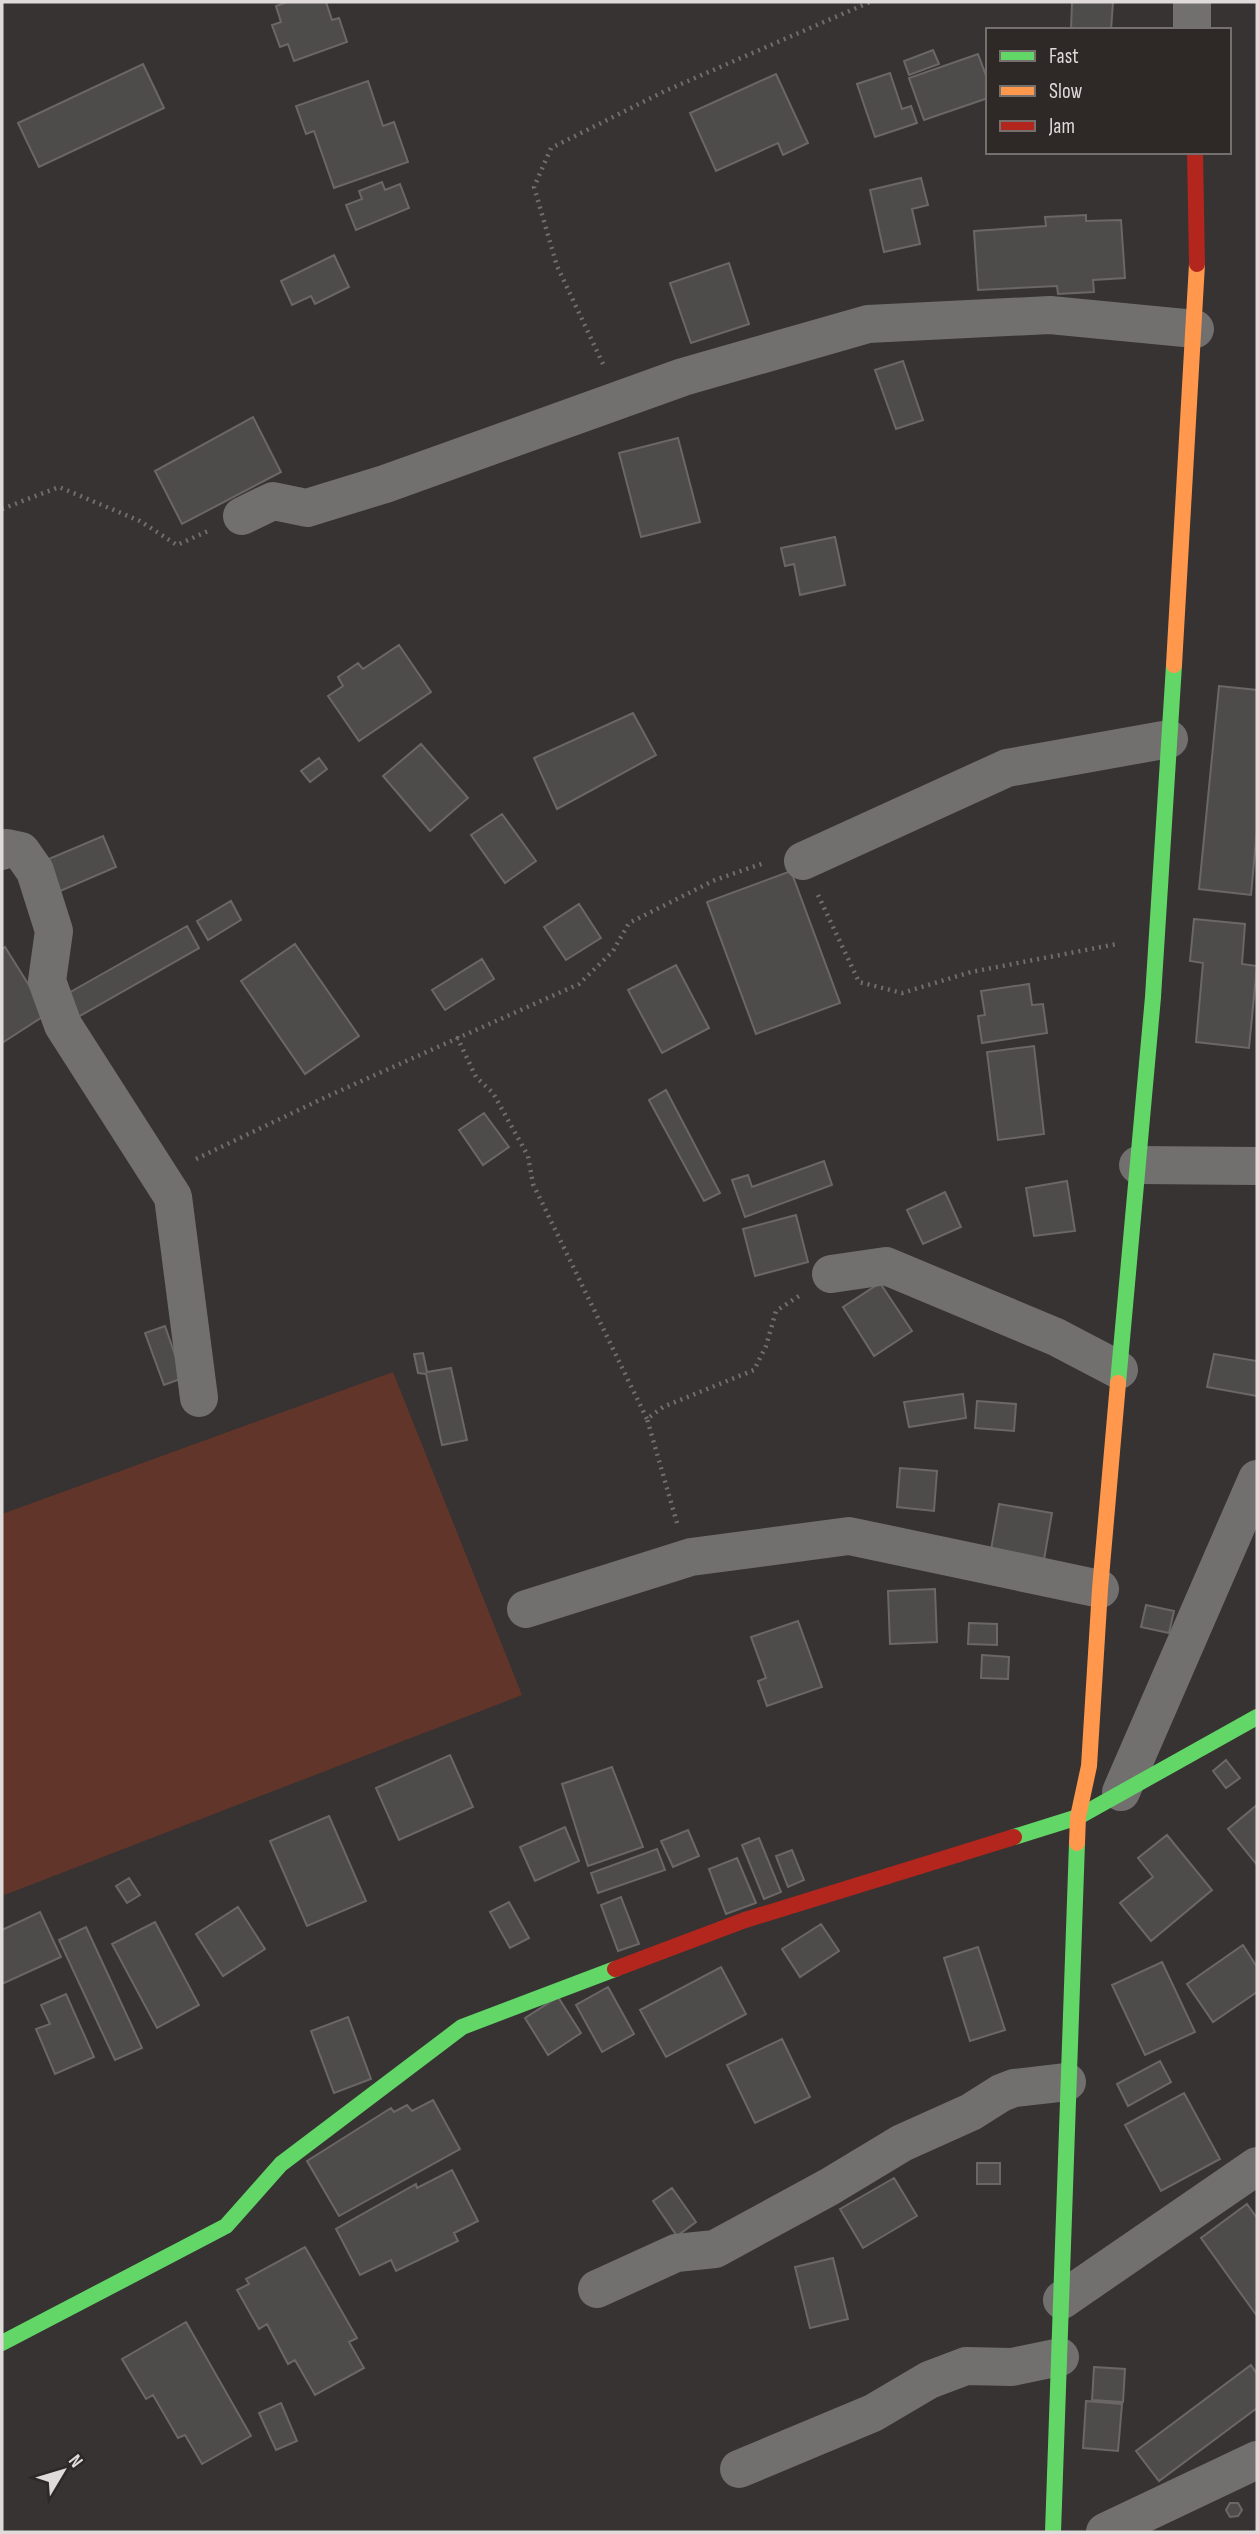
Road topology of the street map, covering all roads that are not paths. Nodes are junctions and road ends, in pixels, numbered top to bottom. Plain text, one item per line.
1 (1192, 2) edge
2 (1192, 28) edge
3 (1195, 154) edge
4 (1195, 329) junction
5 (242, 516) road end
6 (1169, 739) junction
7 (2, 851) edge
8 (803, 861) road end
9 (1138, 1165) junction
10 (1257, 1166) edge
11 (831, 1274) road end
12 (1119, 1370) junction
13 (199, 1398) dead end
14 (1257, 1479) edge
15 (1100, 1589) junction
16 (527, 1609) dead end
17 (1257, 1717) edge
18 (1121, 1792) junction
19 (1078, 1817) junction
20 (1067, 2082) junction
21 (1257, 2166) edge
22 (597, 2289) dead end
23 (1062, 2300) junction
24 (2, 2343) edge
25 (1060, 2357) junction
26 (1257, 2460) edge
27 (739, 2469) dead end
28 (1053, 2532) edge
29 (1105, 2532) edge

1 - 2 street
3 - 4 street
4 - 5 street
4 - 6 street
6 - 8 street
6 - 9 street
7 - 13 street
9 - 10 street
9 - 12 street
11 - 12 street
12 - 15 street
14 - 18 street
15 - 16 street
15 - 19 street
17 - 18 street
18 - 19 street
19 - 20 street
19 - 24 street
20 - 22 street
20 - 23 street
21 - 23 street
23 - 25 street
25 - 27 street
25 - 28 street
26 - 29 street

